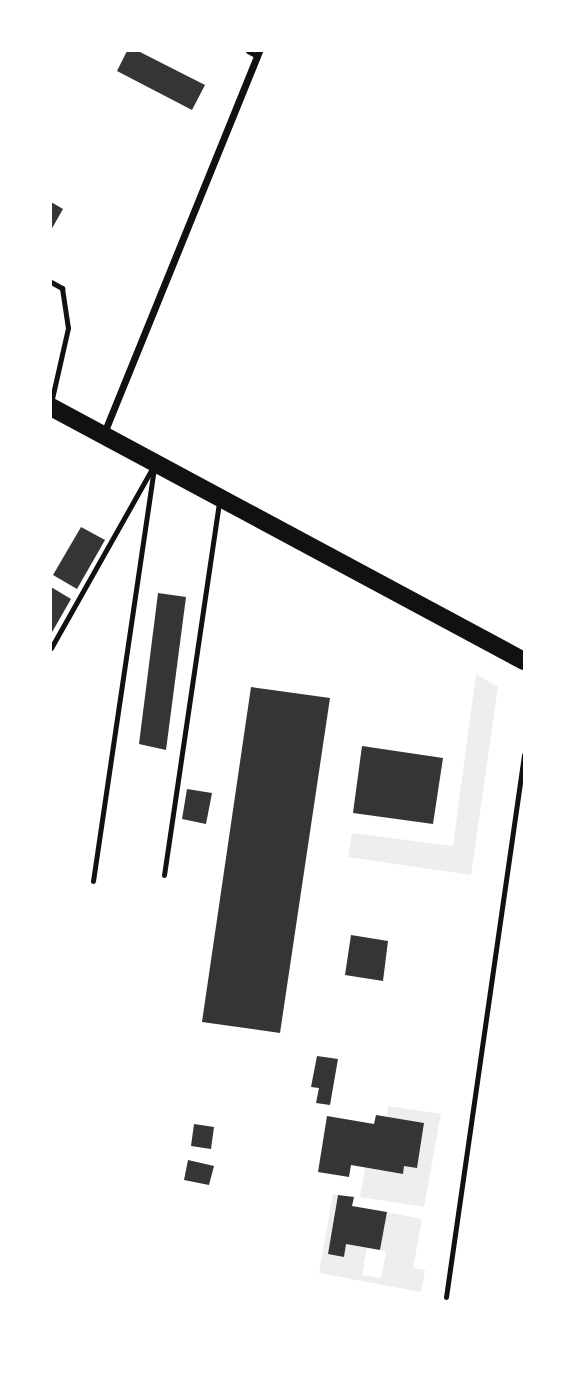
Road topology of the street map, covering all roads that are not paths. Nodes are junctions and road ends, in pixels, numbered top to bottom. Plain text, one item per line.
1 (248, 51) edge
2 (258, 53) edge
3 (51, 282) edge
4 (51, 405) edge
5 (102, 436) junction
6 (154, 464) junction
7 (219, 498) junction
8 (51, 648) edge
9 (524, 661) edge
10 (524, 755) edge
11 (164, 875) dead end
12 (93, 881) dead end
13 (446, 1297) dead end

1 - 2 lane
2 - 5 street
3 - 4 lane
4 - 5 highway
5 - 6 highway
6 - 7 highway
6 - 8 lane
6 - 12 lane
7 - 9 highway
7 - 11 lane
10 - 13 lane

